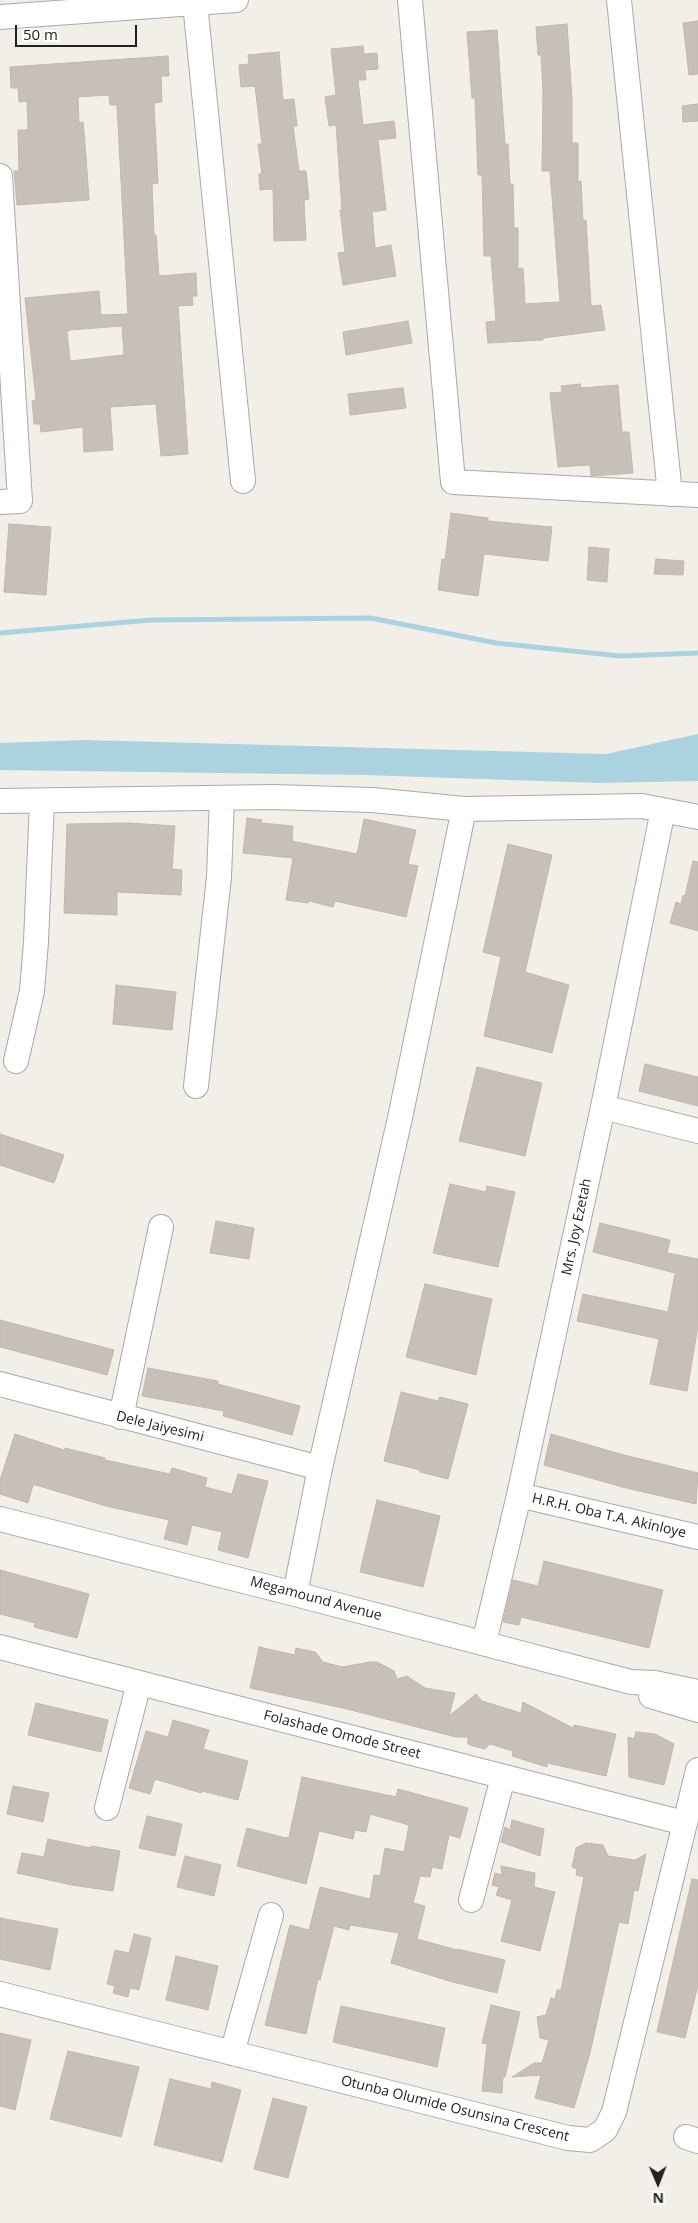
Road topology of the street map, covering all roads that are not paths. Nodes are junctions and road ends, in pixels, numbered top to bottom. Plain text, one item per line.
1 (236, 0) edge
2 (410, 0) edge
3 (620, 0) edge
4 (196, 3) junction
5 (0, 17) edge
6 (0, 176) edge
7 (243, 482) dead end
8 (670, 494) junction
9 (698, 496) edge
10 (0, 502) edge
11 (222, 798) junction
12 (0, 801) edge
13 (42, 801) junction
14 (464, 809) junction
15 (664, 810) junction
16 (698, 817) edge
17 (16, 1060) dead end
18 (196, 1086) dead end
19 (603, 1107) junction
20 (698, 1132) edge
21 (161, 1226) dead end
22 (0, 1384) edge
23 (121, 1417) junction
24 (320, 1468) junction
25 (519, 1495) junction
26 (0, 1519) edge
27 (698, 1537) edge
28 (295, 1594) junction
29 (484, 1643) junction
30 (0, 1647) edge
31 (631, 1682) junction
32 (139, 1683) junction
33 (698, 1692) edge
34 (698, 1710) edge
35 (698, 1770) edge
36 (503, 1777) junction
37 (107, 1808) dead end
38 (684, 1823) junction
39 (471, 1900) dead end
40 (271, 1915) dead end
41 (0, 1994) edge
42 (232, 2053) junction

1 - 4 street
2 - 8 street
3 - 8 street
4 - 5 street
4 - 7 street
6 - 10 street
8 - 9 street
11 - 13 street
11 - 14 street
11 - 18 street
12 - 13 street
13 - 17 street
14 - 15 street
14 - 24 street
15 - 16 street
15 - 19 street, Mrs. Joy Ezetah
19 - 20 street
19 - 25 street, Mrs. Joy Ezetah
21 - 23 street
22 - 23 street, Dele Jaiyesimi
23 - 24 street, Dele Jaiyesimi
24 - 28 street
25 - 27 street, H.R.H. Oba T.A. Akinloye
25 - 29 street, Mrs. Joy Ezetah
26 - 28 street, Megamound Avenue
28 - 29 street, Megamound Avenue
29 - 31 street, Megamound Avenue
30 - 32 street, Folashade Omode Street
31 - 33 street, Megamound Avenue
31 - 34 street, Megamound Avenue
32 - 36 street, Folashade Omode Street
32 - 37 street
35 - 38 street, Otunba Olumide Osunsina Crescent
36 - 38 street, Folashade Omode Street
36 - 39 street
38 - 42 street, Otunba Olumide Osunsina Crescent
40 - 42 street
41 - 42 street, Otunba Olumide Osunsina Crescent

